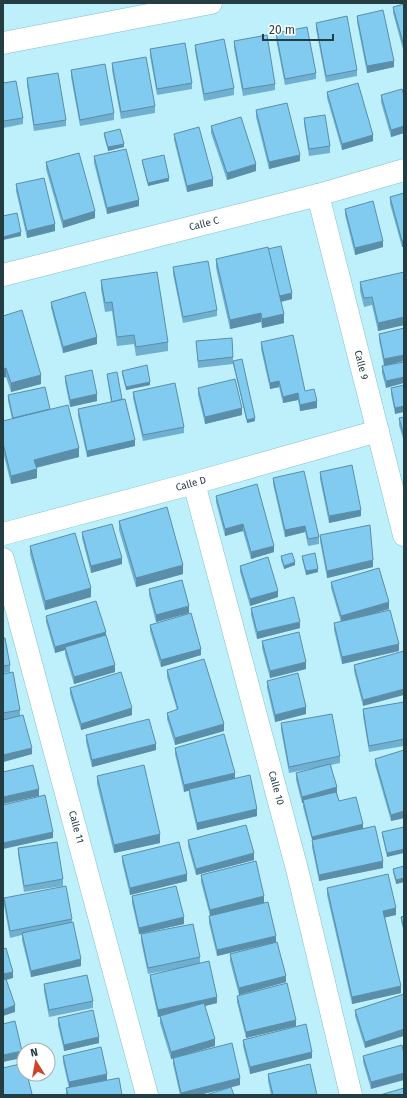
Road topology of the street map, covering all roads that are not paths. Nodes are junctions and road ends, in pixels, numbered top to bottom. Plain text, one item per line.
1 (211, 3) edge
2 (3, 43) edge
3 (404, 170) edge
4 (318, 195) junction
5 (3, 275) edge
6 (378, 431) junction
7 (194, 483) junction
8 (3, 534) edge
9 (404, 535) edge
10 (3, 559) edge
11 (147, 1095) edge
12 (351, 1095) edge

1 - 2 street
3 - 4 street, Calle C
4 - 5 street, Calle C
4 - 6 street, Calle 9
6 - 7 street, Calle D
6 - 9 street, Calle 9
7 - 8 street, Calle D
7 - 12 street, Calle 10
10 - 11 street, Calle 11

